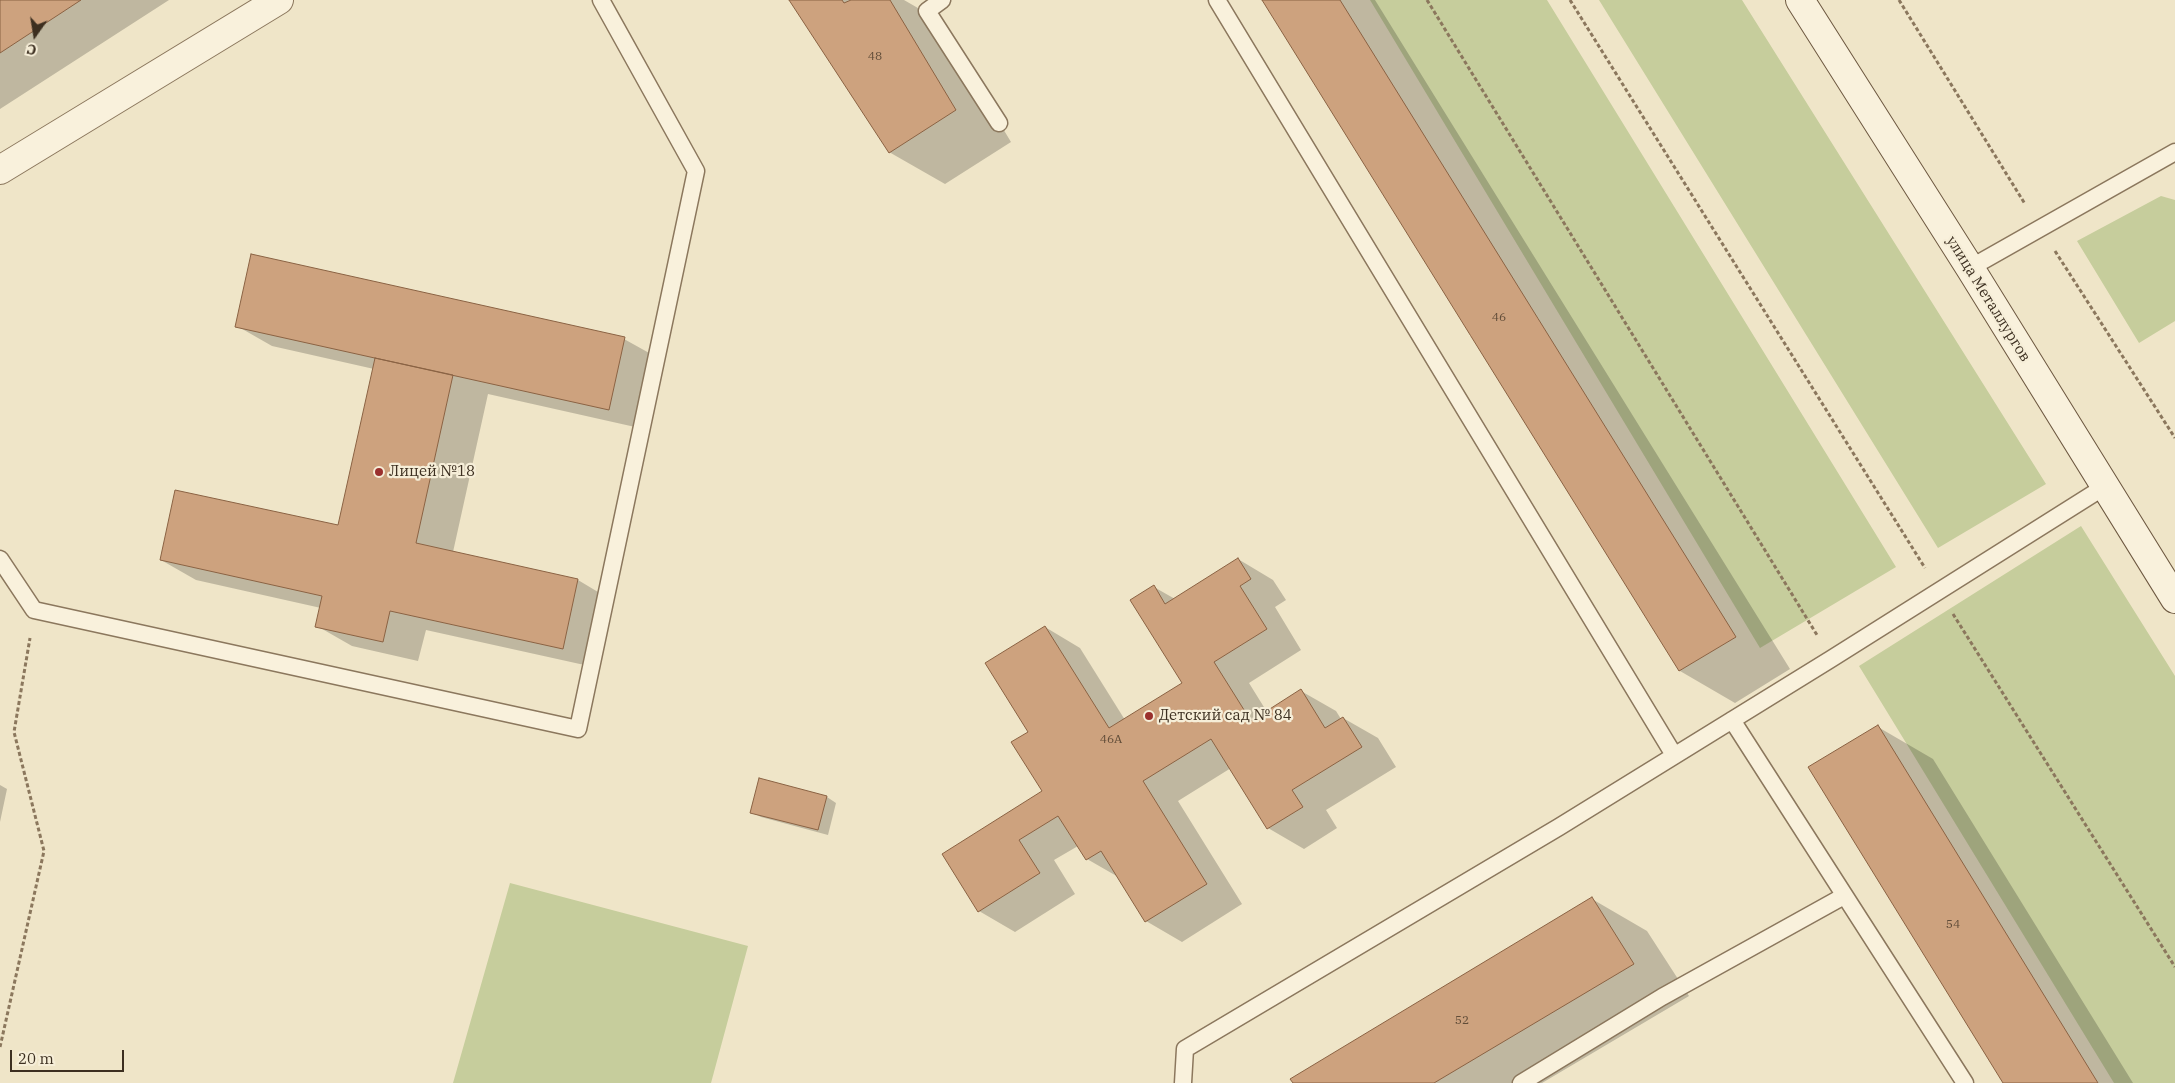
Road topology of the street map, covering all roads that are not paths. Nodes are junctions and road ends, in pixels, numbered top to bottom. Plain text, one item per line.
1 (600, 0) edge
2 (942, 0) edge
3 (1217, 0) edge
4 (1800, 0) edge
5 (273, 2) edge
6 (998, 122) dead end
7 (2175, 152) edge
8 (0, 170) edge
9 (1970, 268) junction
10 (2104, 487) junction
11 (0, 559) edge
12 (2175, 599) edge
13 (1732, 720) junction
14 (1674, 755) junction
15 (1844, 896) junction
16 (1183, 1083) edge
17 (1521, 1083) edge
18 (1965, 1083) edge

1 - 11 lane
2 - 6 lane
3 - 14 lane
4 - 9 main road, улица Металлургов
5 - 8 main road
7 - 9 lane
9 - 10 main road, улица Металлургов
10 - 12 main road, улица Металлургов
10 - 13 lane
13 - 14 lane
13 - 15 lane
14 - 16 lane
15 - 17 lane
15 - 18 lane

